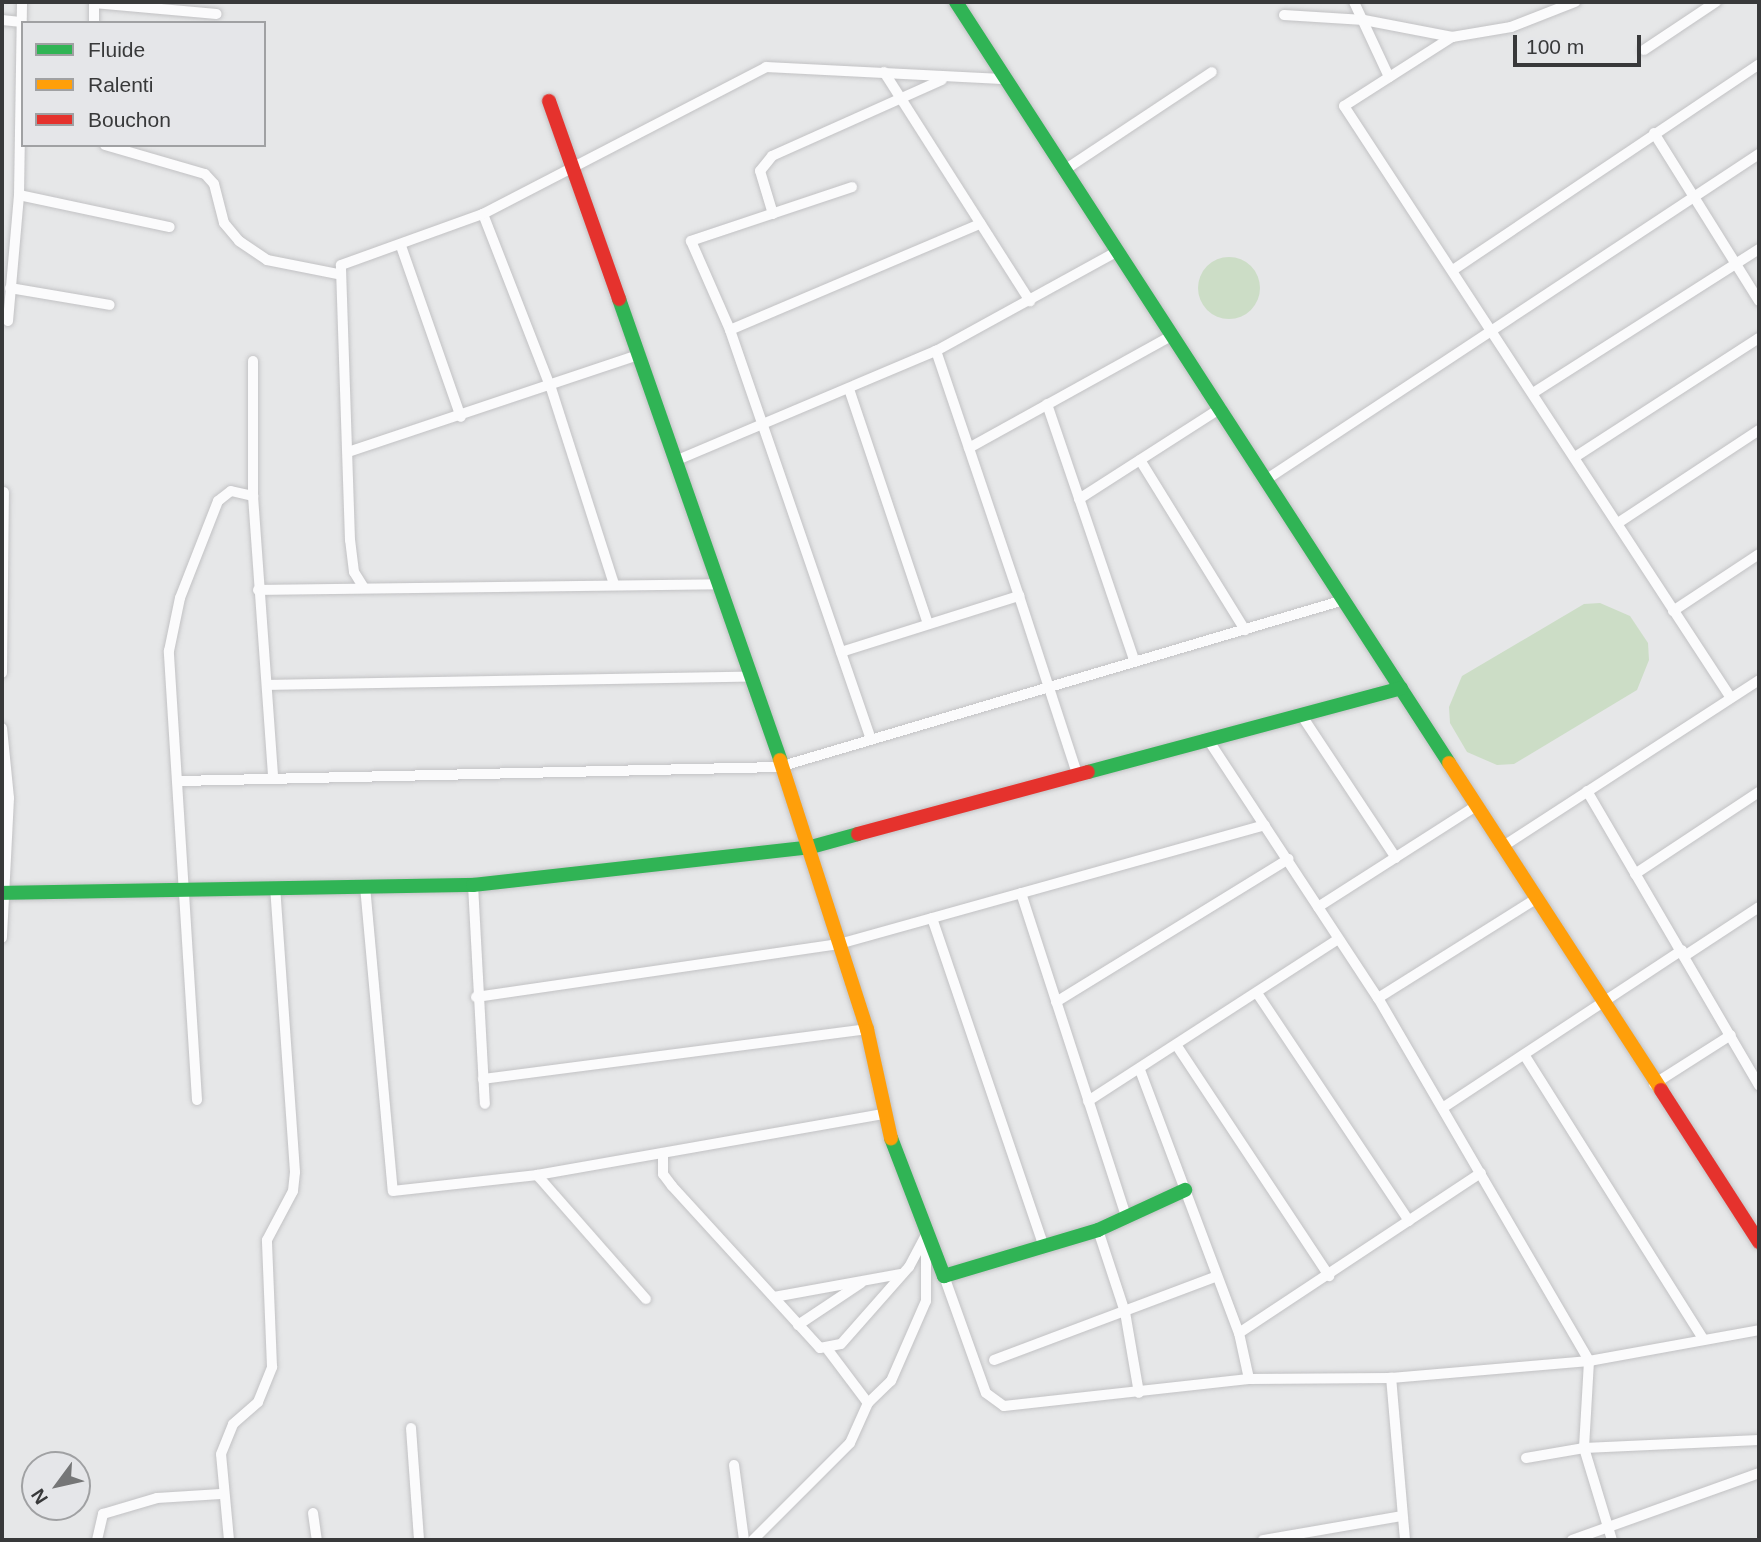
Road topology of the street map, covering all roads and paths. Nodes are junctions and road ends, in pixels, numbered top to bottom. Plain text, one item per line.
1 (22, 2) edge
2 (956, 2) edge
3 (1354, 2) edge
4 (1575, 2) edge
5 (1716, 2) edge
6 (94, 3) edge
7 (217, 14) dead end
8 (1284, 15) dead end
9 (2, 20) edge
10 (1364, 20) junction
11 (94, 21) edge
12 (20, 22) junction
13 (1452, 37) junction
14 (1644, 50) dead end
15 (1759, 64) edge
16 (884, 72) junction
17 (1212, 72) dead end
18 (21, 75) edge
19 (1389, 77) junction
20 (944, 79) junction
21 (1007, 79) junction
22 (899, 100) junction
23 (549, 101) dead end
24 (1654, 133) junction
25 (21, 147) edge
26 (112, 147) edge
27 (1759, 154) edge
28 (574, 169) junction
29 (1066, 169) junction
30 (852, 187) dead end
31 (19, 195) junction
32 (1694, 198) junction
33 (483, 214) junction
34 (773, 214) junction
35 (980, 224) junction
36 (170, 227) dead end
37 (401, 246) junction
38 (1759, 249) edge
39 (1118, 250) junction
40 (1736, 264) junction
41 (1452, 270) junction
42 (7, 271) edge
43 (338, 274) junction
44 (10, 288) junction
45 (1030, 301) junction
46 (1759, 301) edge
47 (110, 305) dead end
48 (8, 321) dead end
49 (730, 330) junction
50 (1492, 331) junction
51 (1173, 335) junction
52 (1759, 338) edge
53 (936, 351) junction
54 (638, 355) junction
55 (253, 361) dead end
56 (551, 388) junction
57 (849, 389) junction
58 (1533, 393) junction
59 (1047, 404) junction
60 (1221, 408) junction
61 (461, 417) junction
62 (762, 425) junction
63 (1759, 430) edge
64 (968, 448) junction
65 (348, 452) junction
66 (1575, 457) junction
67 (1140, 460) junction
68 (675, 461) junction
69 (1267, 479) junction
70 (253, 496) junction
71 (1079, 499) junction
72 (3, 501) edge
73 (1618, 523) junction
74 (1759, 554) edge
75 (614, 584) junction
76 (716, 584) junction
77 (364, 588) junction
78 (258, 590) junction
79 (1019, 596) junction
80 (1344, 600) junction
81 (1673, 611) junction
82 (928, 625) junction
83 (1245, 630) junction
84 (841, 652) junction
85 (1134, 660) junction
86 (2, 673) edge
87 (748, 677) junction
88 (1759, 680) edge
89 (268, 685) junction
90 (1048, 686) junction
91 (1401, 688) junction
92 (1731, 698) junction
93 (1302, 716) junction
94 (2, 728) edge
95 (871, 739) junction
96 (1209, 741) junction
97 (779, 767) junction
98 (273, 774) junction
99 (1078, 777) junction
100 (180, 781) junction
101 (1587, 791) junction
102 (1759, 792) edge
103 (5, 798) edge
104 (1476, 806) junction
105 (1265, 825) junction
106 (810, 847) junction
107 (1502, 847) junction
108 (1396, 858) junction
109 (1288, 859) junction
110 (1635, 874) junction
111 (473, 885) junction
112 (365, 886) junction
113 (275, 888) junction
114 (181, 890) junction
115 (3, 893) edge
116 (1021, 893) junction
117 (1534, 900) junction
118 (1318, 907) junction
119 (1759, 907) edge
120 (932, 918) junction
121 (2, 938) edge
122 (1338, 939) junction
123 (839, 944) junction
124 (1684, 952) junction
125 (1257, 993) junction
126 (476, 997) junction
127 (1378, 998) junction
128 (1056, 1002) junction
129 (1604, 1005) junction
130 (867, 1030) junction
131 (1731, 1035) junction
132 (1177, 1046) junction
133 (1525, 1056) junction
134 (1140, 1070) junction
135 (483, 1079) junction
136 (1654, 1084) junction
137 (1759, 1084) edge
138 (197, 1100) dead end
139 (1088, 1101) junction
140 (485, 1104) dead end
141 (1444, 1107) junction
142 (883, 1114) junction
143 (663, 1154) junction
144 (1482, 1173) junction
145 (537, 1175) junction
146 (1185, 1189) junction
147 (1126, 1217) junction
148 (1409, 1221) junction
149 (1098, 1230) junction
150 (927, 1235) junction
151 (1759, 1242) edge
152 (1043, 1244) junction
153 (934, 1262) junction
154 (905, 1271) junction
155 (944, 1276) junction
156 (1217, 1276) junction
157 (1329, 1276) junction
158 (864, 1281) junction
159 (774, 1297) junction
160 (646, 1299) dead end
161 (1125, 1312) junction
162 (798, 1325) junction
163 (1759, 1330) edge
164 (1239, 1333) junction
165 (1703, 1339) junction
166 (828, 1350) junction
167 (994, 1360) dead end
168 (1589, 1361) junction
169 (1249, 1378) junction
170 (1391, 1378) junction
171 (1139, 1393) junction
172 (868, 1403) junction
173 (411, 1428) dead end
174 (1759, 1440) edge
175 (1584, 1448) junction
176 (1526, 1458) dead end
177 (734, 1465) dead end
178 (1759, 1473) edge
179 (221, 1494) junction
180 (313, 1513) dead end
181 (1402, 1516) junction
182 (1607, 1528) junction
183 (97, 1540) edge
184 (229, 1540) edge
185 (317, 1540) edge
186 (419, 1540) edge
187 (744, 1540) edge
188 (753, 1540) edge
189 (1263, 1540) edge
190 (1405, 1540) edge
191 (1572, 1540) edge
192 (1612, 1540) edge

1 - 12 street
2 - 21 street
3 - 10 street
4 - 13 street
5 - 14 street
6 - 7 street
6 - 11 street
8 - 10 street
9 - 12 street
10 - 13 street
10 - 19 street
12 - 18 street
13 - 19 street
15 - 24 street
16 - 20 street
16 - 22 street
16 - 28 street
17 - 29 street
19 - 41 street
20 - 21 street
20 - 22 street
21 - 29 street
22 - 34 street
22 - 35 street
23 - 28 street
24 - 32 street
24 - 41 street
25 - 31 street
26 - 43 street
27 - 32 street
28 - 33 street
28 - 54 street
29 - 39 street
30 - 34 street
31 - 36 street
31 - 42 street
32 - 40 street
32 - 50 street
33 - 37 street
33 - 56 street
34 - 49 street
35 - 45 street
35 - 49 street
37 - 43 street
37 - 61 street
38 - 40 street
39 - 45 street
39 - 51 street
40 - 46 street
40 - 58 street
41 - 50 street
42 - 44 street
43 - 65 street
44 - 47 street
44 - 48 street
45 - 53 street
49 - 62 street
50 - 58 street
50 - 69 street
51 - 59 street
51 - 60 street
52 - 66 street
53 - 57 street
53 - 64 street
54 - 56 street
54 - 68 street
55 - 70 street
56 - 61 street
56 - 75 street
57 - 62 street
57 - 82 street
58 - 66 street
59 - 64 street
59 - 71 street
60 - 67 street
60 - 69 street
61 - 65 street
62 - 68 street
62 - 84 street
63 - 73 street
64 - 79 street
65 - 77 street
66 - 73 street
67 - 71 street
67 - 83 street
68 - 76 street
69 - 80 street
70 - 78 street
70 - 100 street
71 - 85 street
72 - 86 street
73 - 81 street
74 - 81 street
75 - 76 street
75 - 77 street
76 - 87 street
77 - 78 street
78 - 89 street
79 - 82 street
79 - 90 street
80 - 83 street
80 - 91 street
81 - 92 street
82 - 84 street
83 - 85 street
84 - 95 street
85 - 90 street
87 - 89 street
87 - 97 street
88 - 92 street
89 - 98 street
90 - 95 street
90 - 99 street
91 - 93 street
91 - 104 street
92 - 101 street
93 - 96 street
93 - 108 street
94 - 103 street
95 - 97 street
96 - 99 street
96 - 105 street
97 - 98 street
97 - 106 street
98 - 100 street
99 - 106 street
100 - 114 street
101 - 107 street
101 - 110 street
102 - 110 street
103 - 115 street
104 - 107 street
104 - 108 street
105 - 109 street
105 - 116 street
106 - 111 street
106 - 123 street
107 - 117 street
108 - 118 street
109 - 118 street
109 - 128 street
110 - 124 street
111 - 112 street
111 - 126 street
112 - 113 street
112 - 145 street
113 - 114 street
113 - 179 street
114 - 115 street
114 - 138 street
115 - 121 street
116 - 120 street
116 - 128 street
117 - 127 street
117 - 129 street
118 - 122 street
119 - 124 street
120 - 123 street
120 - 152 street
122 - 125 street
122 - 127 street
123 - 126 street
123 - 130 street
124 - 129 street
124 - 131 street
125 - 132 street
125 - 148 street
126 - 135 street
127 - 141 street
128 - 139 street
129 - 133 street
129 - 136 street
130 - 135 street
130 - 142 street
131 - 136 street
131 - 137 street
132 - 134 street
132 - 157 street
133 - 141 street
133 - 165 street
134 - 139 street
134 - 146 street
135 - 140 street
136 - 151 street
139 - 147 street
141 - 144 street
142 - 143 street
142 - 150 street
143 - 145 street
143 - 159 street
144 - 148 street
144 - 168 street
145 - 160 street
146 - 147 street
146 - 156 street
147 - 149 street
148 - 157 street
149 - 152 street
149 - 161 street
150 - 153 street
150 - 154 street
152 - 155 street
153 - 154 street
153 - 155 street
153 - 172 street
154 - 158 street
154 - 166 street
155 - 171 street
156 - 161 street
156 - 164 street
157 - 164 street
158 - 159 street
158 - 162 street
159 - 162 street
161 - 167 street
161 - 171 street
162 - 166 street
163 - 165 street
164 - 169 street
165 - 168 street
166 - 172 street
168 - 170 street
168 - 175 street
169 - 170 street
169 - 171 street
170 - 181 street
172 - 188 street
173 - 186 street
174 - 175 street
175 - 176 street
175 - 182 street
177 - 187 street
178 - 182 street
179 - 183 street
179 - 184 street
180 - 185 street
181 - 189 street
181 - 190 street
182 - 191 street
182 - 192 street

